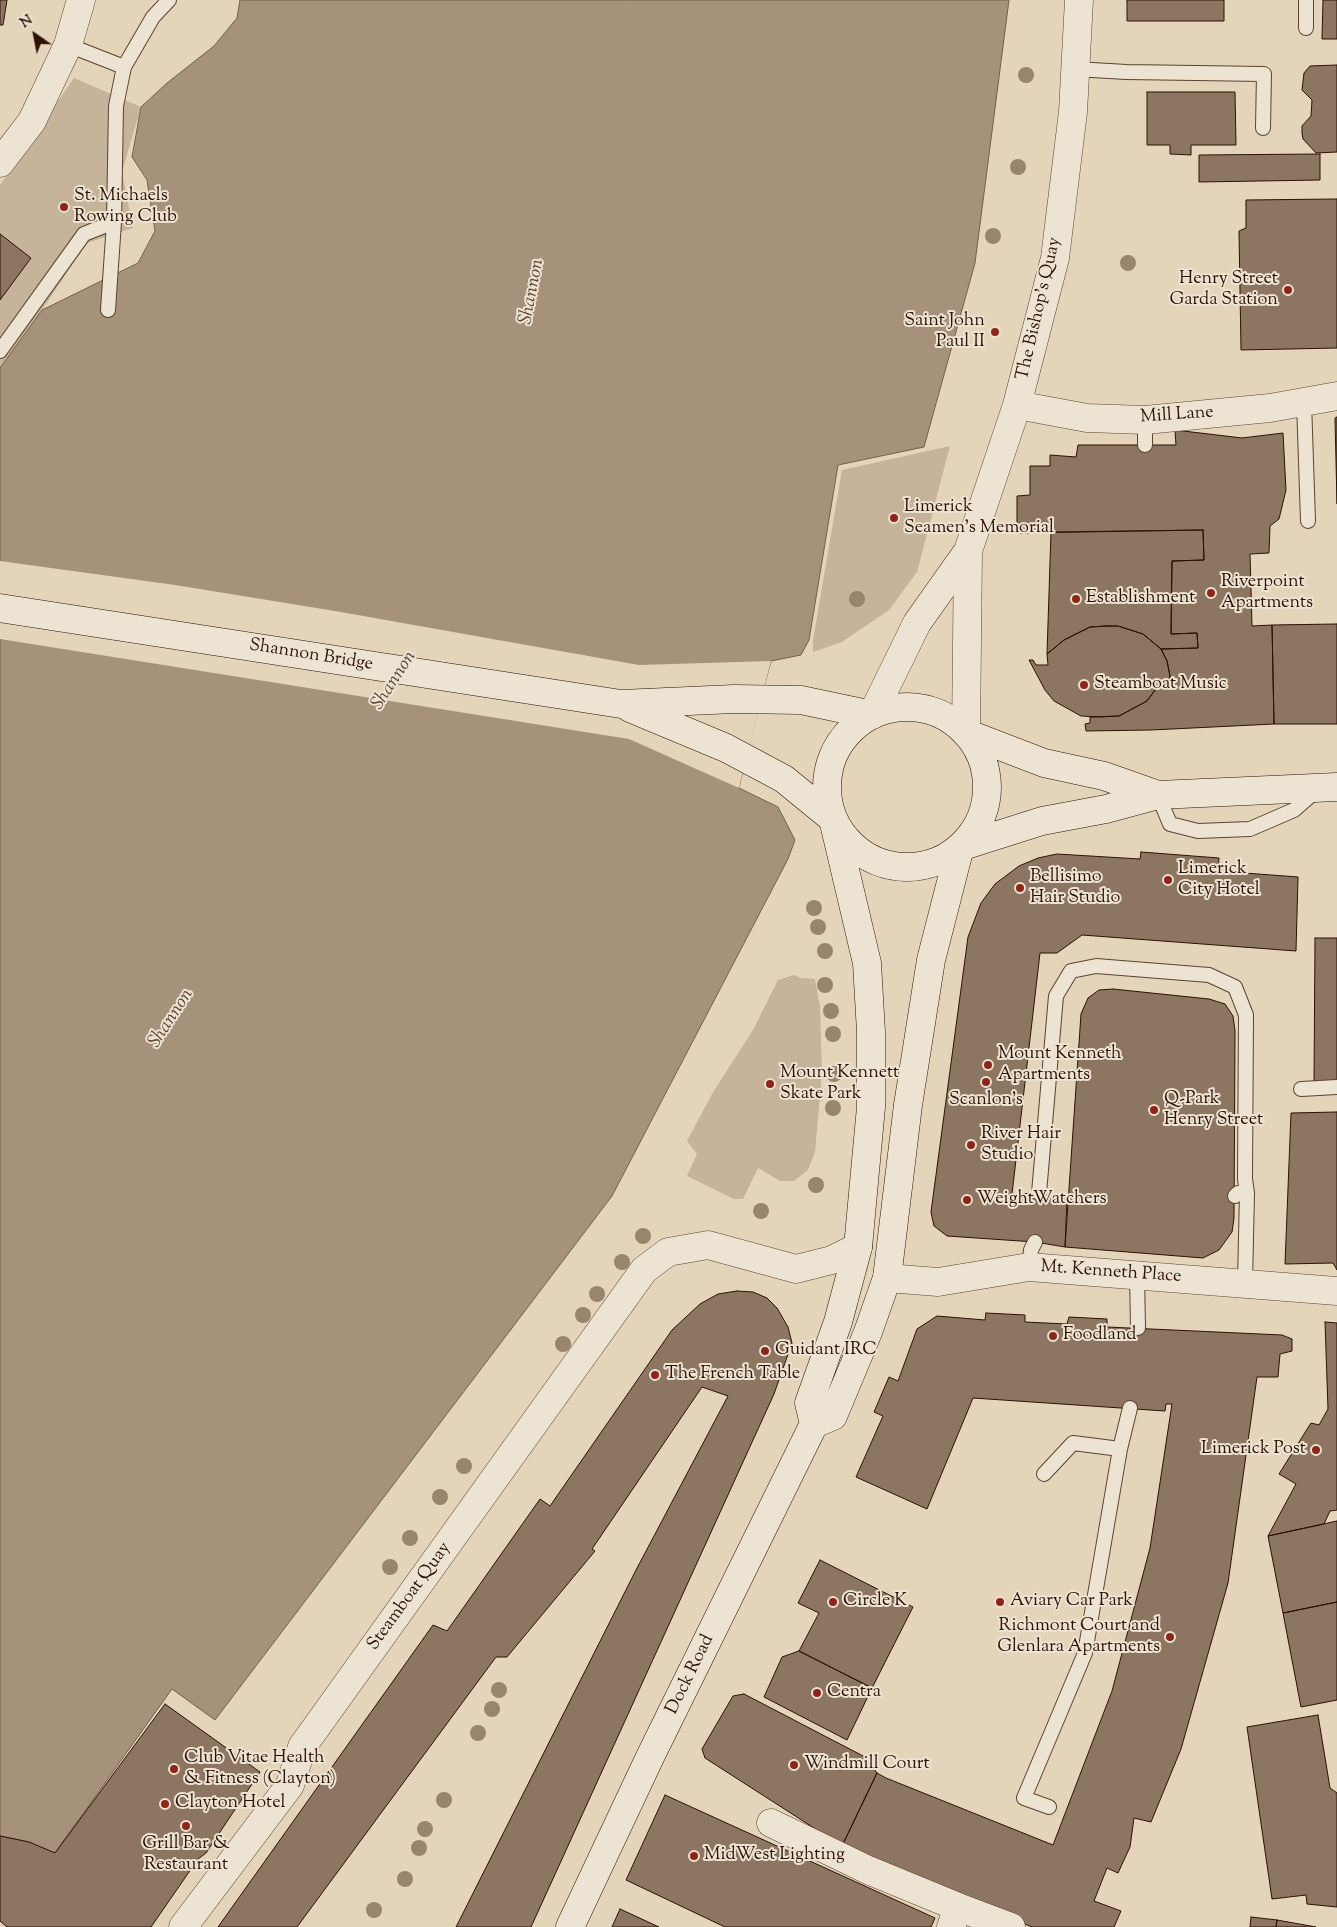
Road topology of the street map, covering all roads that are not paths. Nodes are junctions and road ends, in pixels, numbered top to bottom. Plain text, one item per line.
1 (81, 0) edge
2 (169, 0) edge
3 (1079, 0) edge
4 (1306, 0) edge
5 (1306, 28) dead end
6 (68, 45) junction
7 (124, 67) junction
8 (1075, 68) junction
9 (1263, 128) dead end
10 (0, 163) edge
11 (114, 222) junction
12 (108, 310) dead end
13 (0, 351) edge
14 (1337, 396) edge
15 (1304, 402) junction
16 (1017, 405) junction
17 (1308, 521) dead end
18 (968, 551) junction
19 (0, 608) edge
20 (622, 704) junction
21 (872, 715) junction
22 (966, 733) junction
23 (1328, 788) edge
24 (1158, 795) junction
25 (833, 819) junction
26 (960, 847) junction
27 (1337, 1087) edge
28 (1301, 1089) dead end
29 (1039, 1194) dead end
30 (858, 1248) junction
31 (1137, 1275) junction
32 (887, 1278) junction
33 (1244, 1283) junction
34 (1337, 1291) edge
35 (1138, 1328) dead end
36 (1130, 1408) dead end
37 (814, 1424) junction
38 (1120, 1449) junction
39 (1044, 1474) dead end
40 (1049, 1807) dead end
41 (771, 1823) dead end
42 (954, 1917) edge
43 (183, 1927) edge
44 (570, 1927) edge
45 (1011, 1927) edge

1 - 6 main road
2 - 7 lane
3 - 8 main road, The Bishop's Quay
4 - 5 lane
6 - 7 lane
6 - 10 main road
7 - 11 lane
8 - 9 lane
8 - 16 main road, The Bishop's Quay
11 - 12 lane
11 - 13 lane
14 - 15 main road, Mill Lane
15 - 16 main road, Mill Lane
15 - 17 lane
16 - 18 main road, The Bishop's Quay
18 - 21 main road, The Bishop's Quay
18 - 22 main road, The Bishop's Quay
19 - 20 main road, Shannon Bridge
20 - 21 main road
20 - 25 main road
21 - 22 main road
21 - 25 main road
22 - 24 main road
22 - 26 main road
23 - 24 main road
23 - 24 lane
24 - 26 main road
25 - 26 main road
25 - 30 main road
26 - 32 main road
27 - 28 lane
29 - 33 lane
30 - 37 main road
30 - 43 main road, Steamboat Quay
31 - 32 main road, Mt. Kenneth Place
31 - 33 main road, Mt. Kenneth Place
31 - 35 lane
32 - 37 main road
33 - 34 main road, Mt. Kenneth Place
36 - 38 lane
37 - 44 main road, Dock Road
38 - 39 lane
38 - 40 lane
41 - 42 main road
42 - 45 main road

